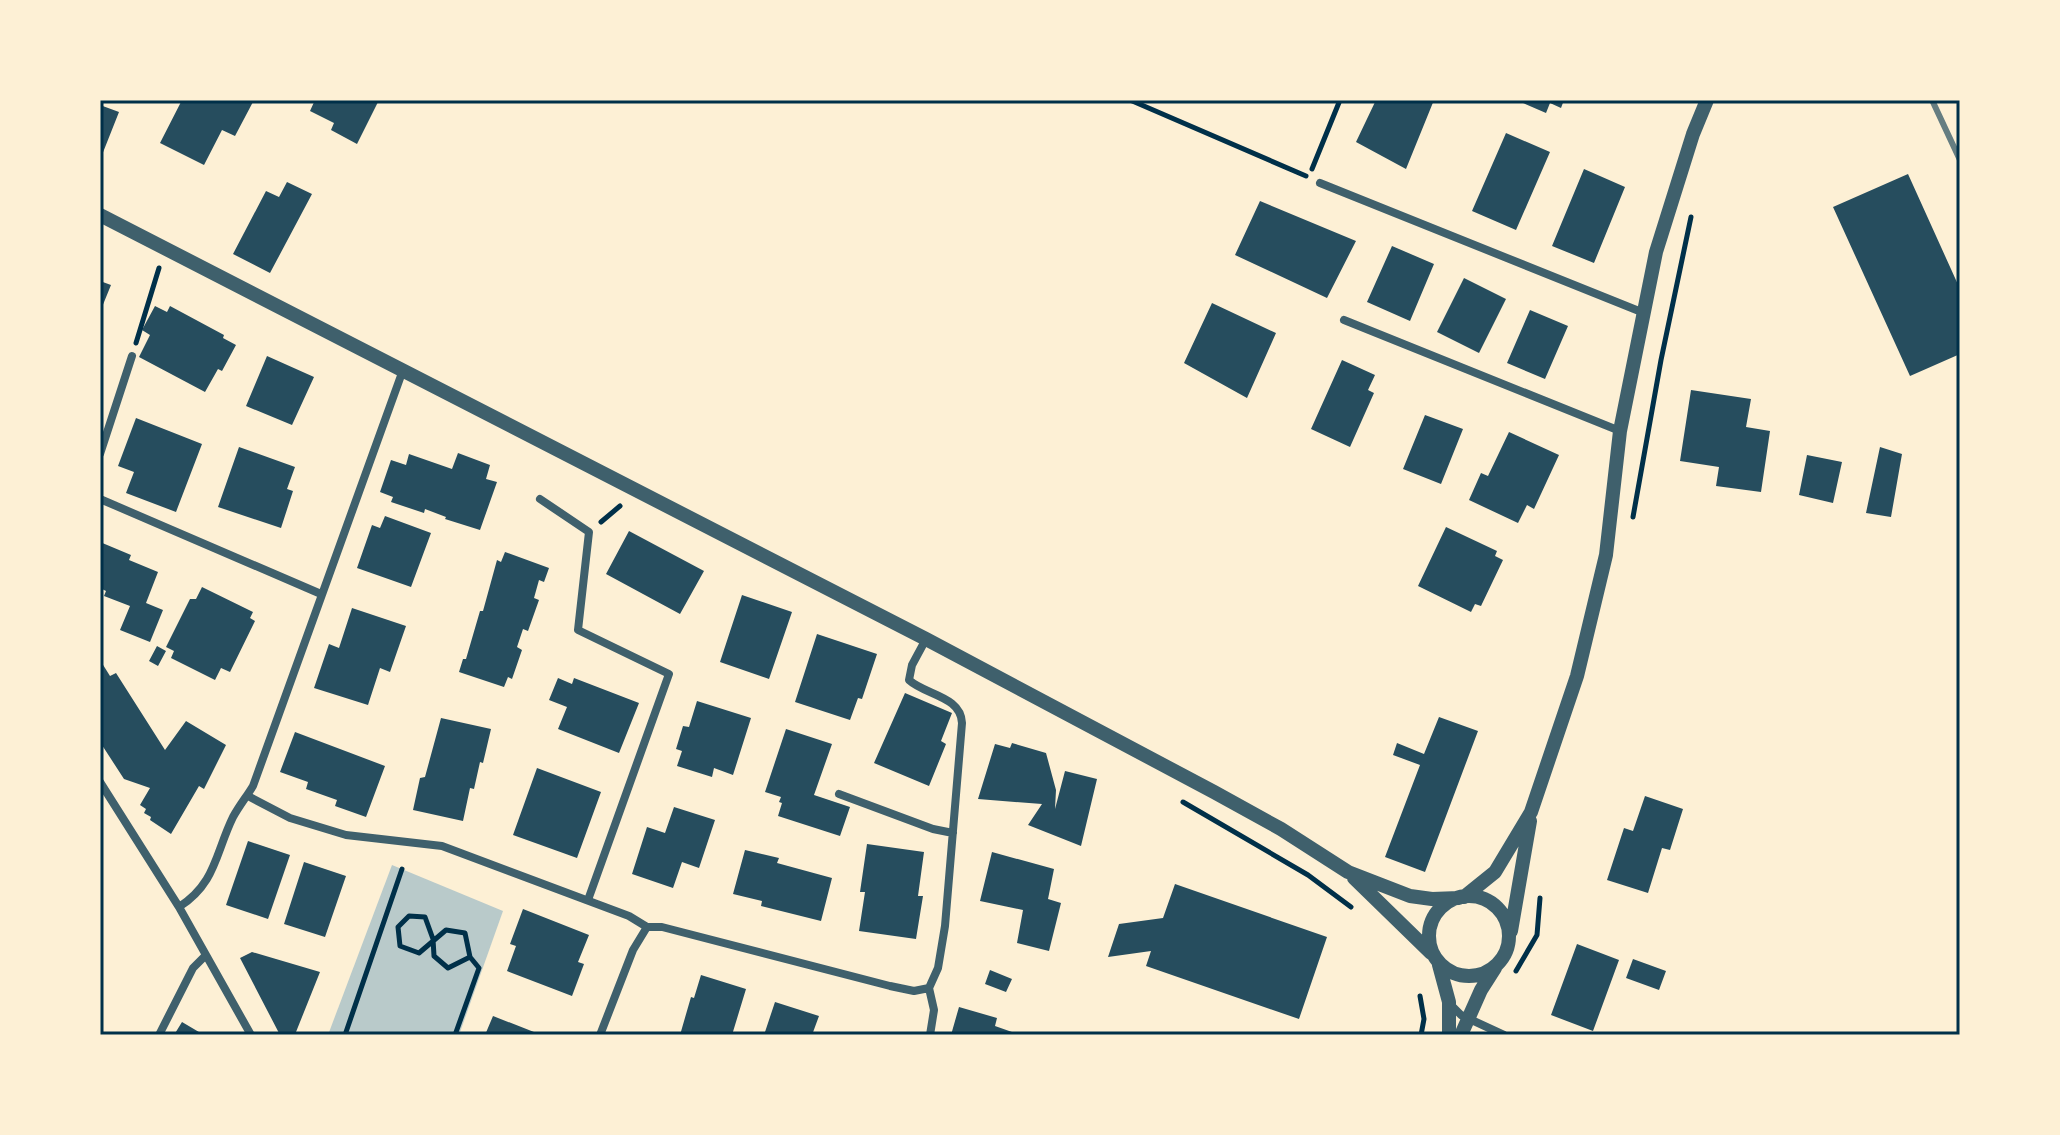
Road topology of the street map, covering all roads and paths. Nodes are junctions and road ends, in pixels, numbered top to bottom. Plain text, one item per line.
1 (1130, 100) edge
2 (1340, 100) edge
3 (1707, 100) edge
4 (1320, 183) dead end
5 (100, 215) edge
6 (159, 268) dead end
7 (1644, 313) junction
8 (1344, 320) dead end
9 (132, 356) joint
10 (403, 369) junction
11 (1620, 431) junction
12 (100, 454) edge
13 (100, 499) edge
14 (540, 499) dead end
15 (321, 594) junction
16 (926, 639) junction
17 (100, 782) edge
18 (839, 794) dead end
19 (248, 796) junction
20 (1180, 800) dead end
21 (1531, 812) junction
22 (953, 833) junction
23 (402, 869) dead end
24 (1348, 872) junction
25 (1461, 898) junction
26 (588, 900) junction
27 (179, 907) junction
28 (1362, 916) dead end
29 (647, 927) junction
30 (433, 939) junction
31 (1509, 939) junction
32 (206, 955) junction
33 (470, 957) junction
34 (1437, 961) junction
35 (1500, 961) junction
36 (929, 988) junction
37 (1420, 996) dead end
38 (1429, 1000) dead end
39 (1449, 1002) junction
40 (1469, 1018) junction
41 (159, 1035) edge
42 (251, 1035) edge
43 (345, 1035) edge
44 (455, 1035) edge
45 (600, 1035) edge
46 (930, 1035) edge
47 (1421, 1035) edge
48 (1428, 1035) edge
49 (1449, 1035) edge
50 (1461, 1035) edge
51 (1504, 1035) edge

1 - 2 path
3 - 7 street
4 - 7 street
5 - 10 street
6 - 9 path
7 - 11 street
8 - 11 street
9 - 12 street
10 - 15 street
10 - 16 street
11 - 21 street
13 - 15 street
14 - 26 street
15 - 19 street
16 - 22 street
16 - 24 street
17 - 27 street
18 - 22 street
19 - 26 street
19 - 27 street
20 - 28 path
21 - 25 street
21 - 31 street
22 - 36 street
23 - 43 path
24 - 25 street
24 - 34 street
25 - 31 street
25 - 34 street
26 - 29 street
27 - 32 street
29 - 36 street
29 - 45 street
30 - 30 path
30 - 33 path
30 - 33 path
31 - 35 street
32 - 41 street
32 - 42 street
33 - 44 path
34 - 35 street
34 - 39 street
35 - 40 street
36 - 46 street
37 - 47 path
38 - 48 path
39 - 40 street
39 - 49 street
40 - 50 street
40 - 51 street

